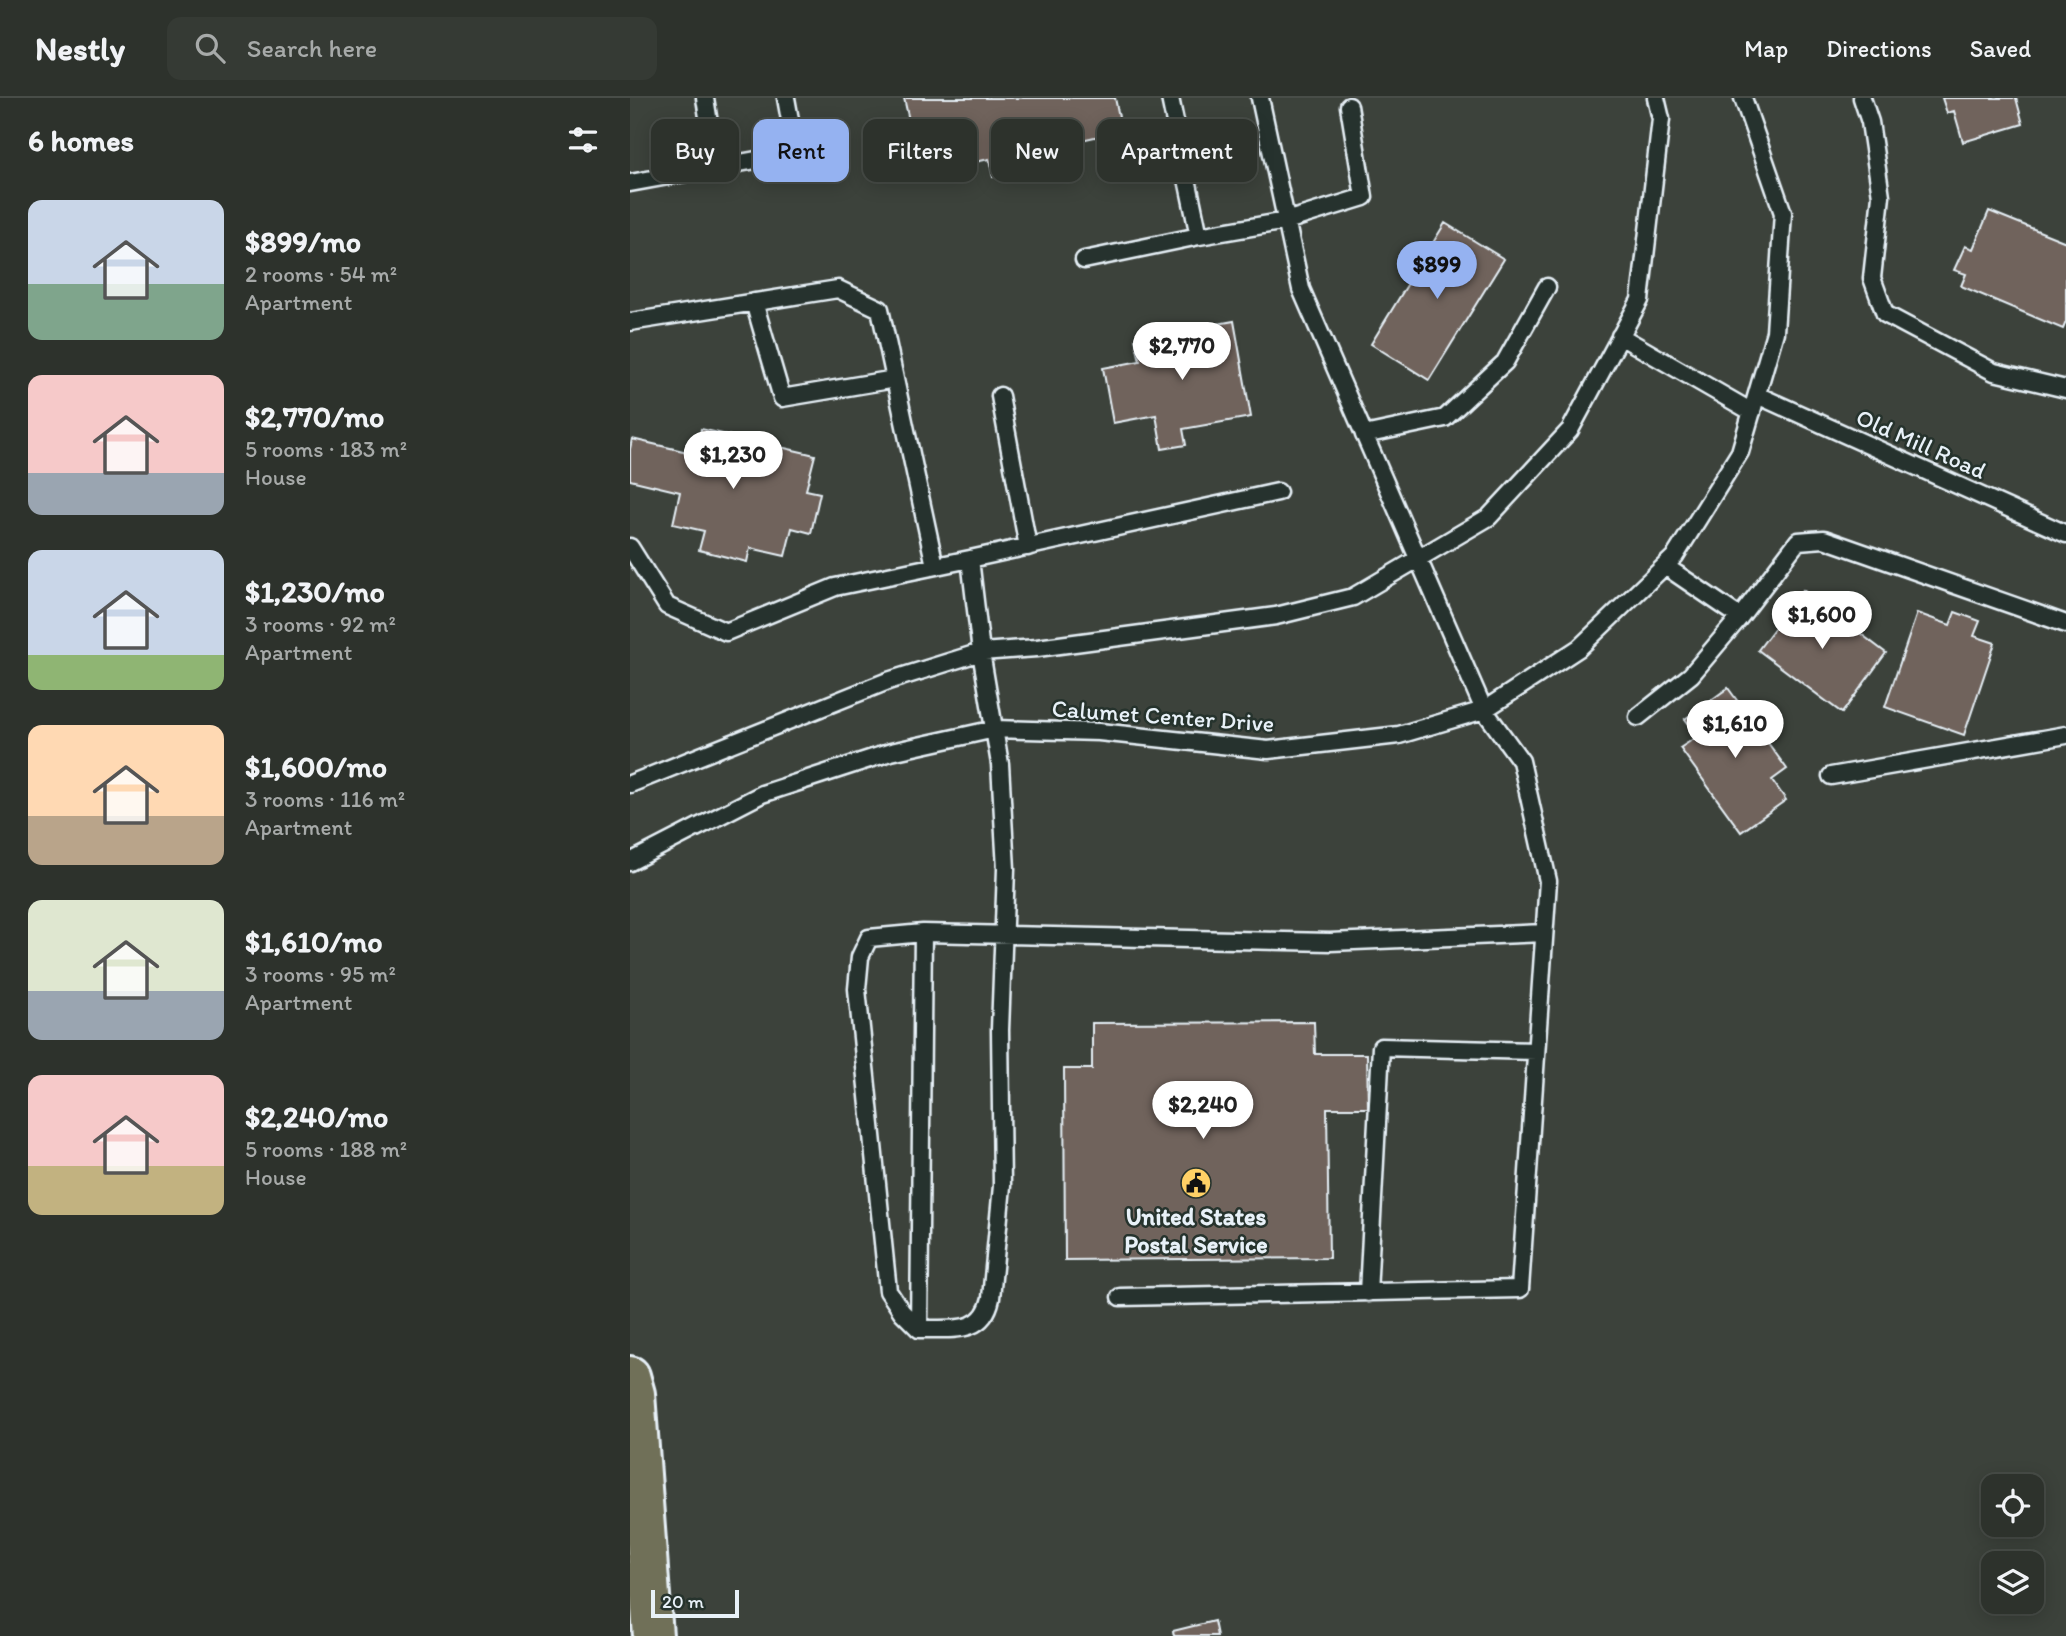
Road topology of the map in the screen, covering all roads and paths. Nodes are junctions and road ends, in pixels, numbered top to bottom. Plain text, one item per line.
1 (705, 98) edge
2 (786, 98) edge
3 (1170, 98) edge
4 (1261, 98) edge
5 (1656, 98) edge
6 (1743, 98) edge
7 (1863, 98) edge
8 (1349, 106) dead end
9 (708, 119) edge
10 (739, 163) edge
11 (651, 179) edge
12 (630, 183) edge
13 (1286, 221) junction
14 (1199, 236) junction
15 (1084, 260) dead end
16 (1547, 287) dead end
17 (754, 302) junction
18 (630, 322) edge
19 (1620, 337) junction
20 (895, 379) junction
21 (2066, 389) edge
22 (1757, 395) junction
23 (1000, 396) dead end
24 (1752, 412) junction
25 (1364, 435) junction
26 (1278, 492) dead end
27 (2066, 534) edge
28 (630, 547) edge
29 (1028, 547) junction
30 (970, 559) junction
31 (1417, 559) junction
32 (935, 566) junction
33 (1665, 566) junction
34 (1740, 617) junction
35 (2066, 624) edge
36 (981, 652) junction
37 (1483, 710) junction
38 (1638, 717) dead end
39 (995, 729) junction
40 (2066, 735) edge
41 (1831, 776) dead end
42 (630, 784) edge
43 (630, 862) edge
44 (923, 933) junction
45 (1544, 933) junction
46 (1004, 934) junction
47 (1536, 1051) junction
48 (1368, 1293) junction
49 (1120, 1297) dead end
50 (919, 1329) junction
51 (630, 1376) edge
52 (653, 1636) edge

1 - 9 lane
2 - 10 lane
3 - 14 lane
4 - 13 lane
5 - 19 lane
6 - 22 lane, Calumet Center Drive
7 - 21 lane
8 - 13 lane
11 - 12 lane
13 - 14 lane
13 - 25 lane
14 - 15 lane
16 - 25 lane
17 - 18 lane
17 - 20 lane
17 - 20 lane
19 - 24 lane
19 - 31 lane
20 - 32 lane
22 - 24 lane, Calumet Center Drive
22 - 27 lane, Old Mill Road
23 - 29 lane
24 - 33 lane, Calumet Center Drive
25 - 31 lane
26 - 29 lane
28 - 32 lane
29 - 30 lane
30 - 32 lane
30 - 36 lane
31 - 36 lane
31 - 37 lane
33 - 34 lane
33 - 37 lane, Calumet Center Drive
34 - 35 lane
34 - 38 lane
36 - 39 lane
36 - 42 lane
37 - 39 lane, Calumet Center Drive
37 - 45 lane
39 - 43 lane, Calumet Center Drive
39 - 46 lane
40 - 41 lane
44 - 46 lane
44 - 50 lane
44 - 50 lane
45 - 46 lane
45 - 47 lane
46 - 50 lane
47 - 48 lane
47 - 48 lane
48 - 49 lane
51 - 52 highway

